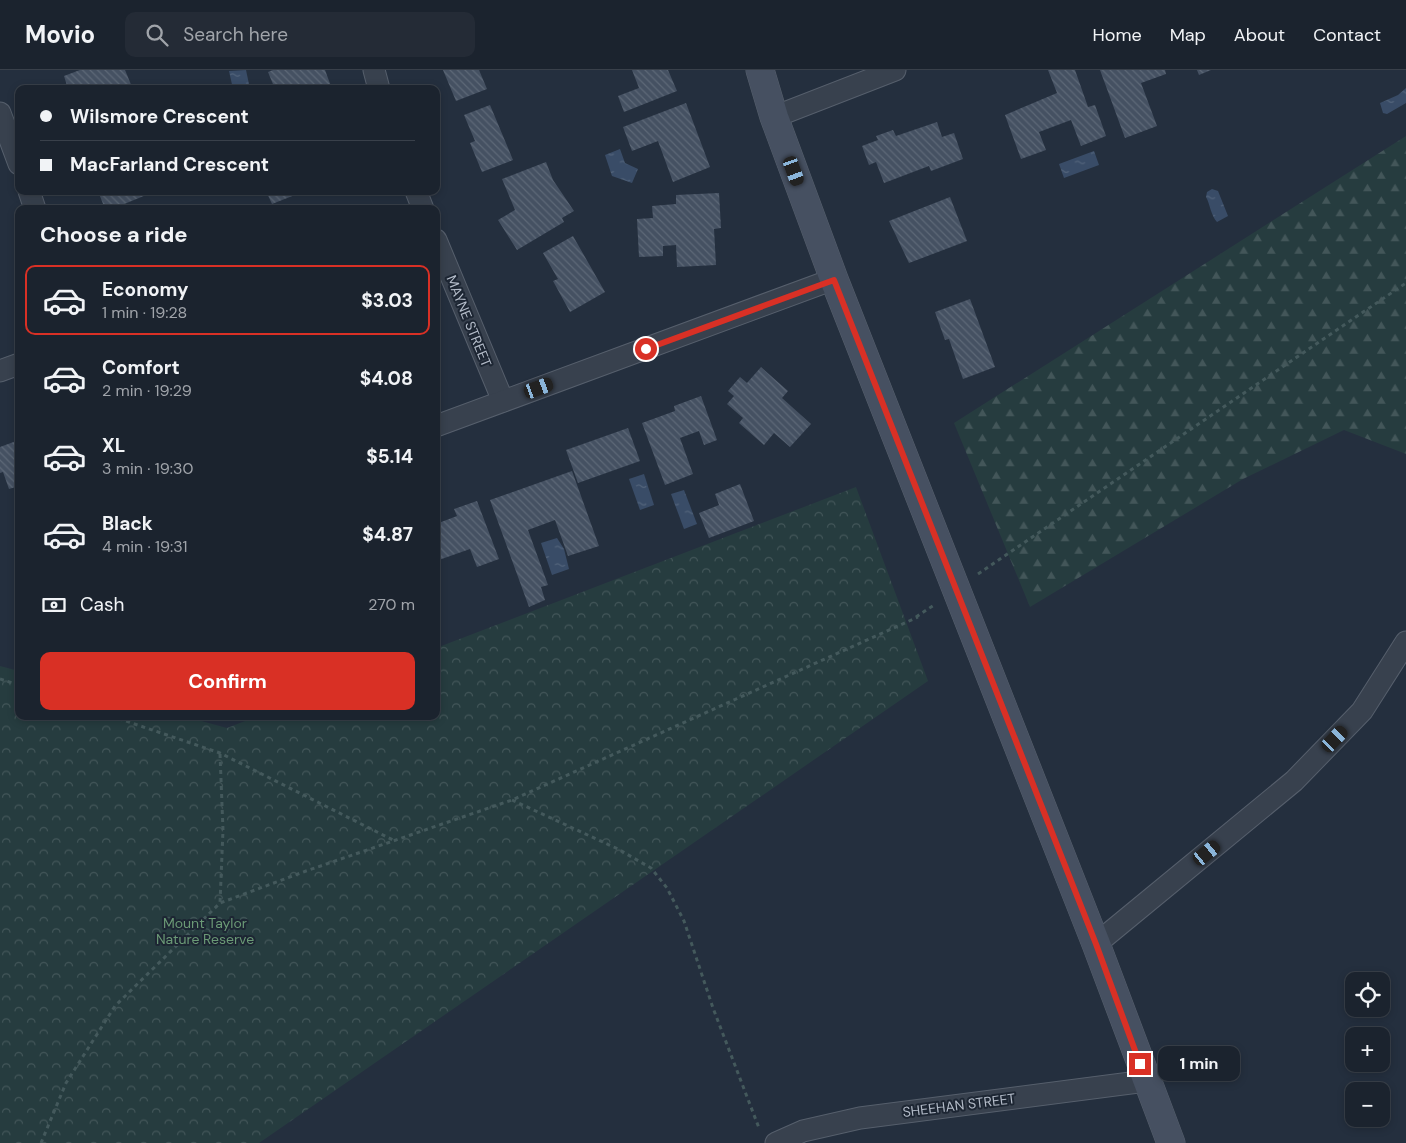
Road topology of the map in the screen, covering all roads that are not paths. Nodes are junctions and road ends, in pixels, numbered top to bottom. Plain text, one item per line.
1 (374, 70) edge
2 (760, 70) edge
3 (895, 70) edge
4 (378, 85) edge
5 (0, 113) edge
6 (774, 117) junction
7 (15, 153) edge
8 (440, 250) edge
9 (834, 280) junction
10 (15, 365) edge
11 (0, 371) edge
12 (503, 402) junction
13 (440, 425) edge
14 (1406, 642) edge
15 (1096, 944) junction
16 (1146, 1081) junction
17 (768, 1138) edge
18 (1171, 1143) edge

1 - 4 street
2 - 6 street
3 - 6 street
5 - 7 street
6 - 9 street
8 - 12 street, MAYNE STREET
9 - 12 street
9 - 15 street
10 - 11 street
12 - 13 street
14 - 15 street
15 - 16 street
16 - 17 street, SHEEHAN STREET
16 - 18 street

